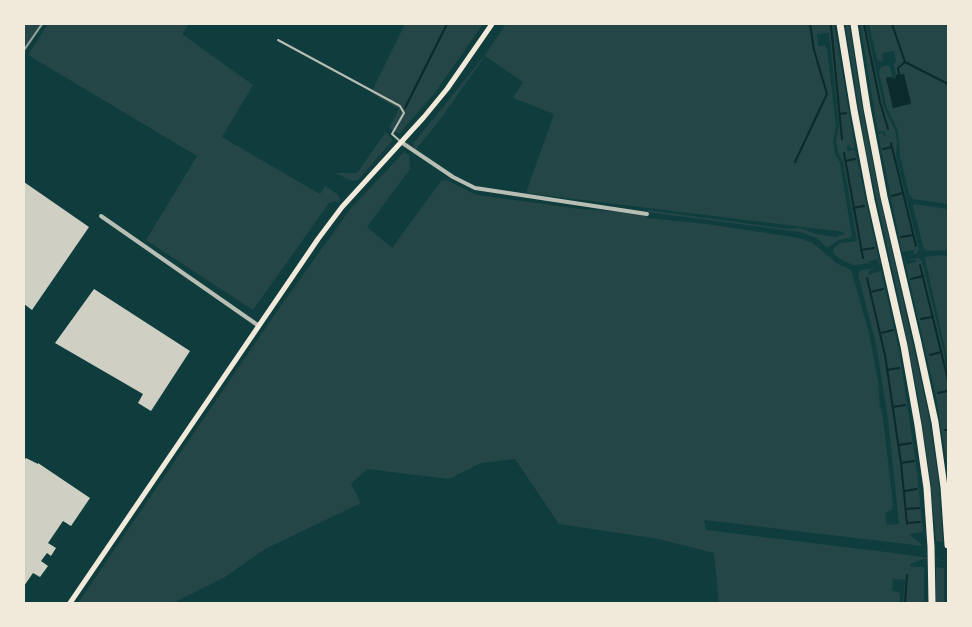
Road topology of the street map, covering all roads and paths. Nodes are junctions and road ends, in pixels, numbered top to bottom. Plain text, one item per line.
1 (492, 24) edge
2 (840, 24) edge
3 (854, 24) edge
4 (278, 40) dead end
5 (401, 142) junction
6 (647, 214) dead end
7 (101, 216) dead end
8 (259, 326) junction
9 (948, 545) edge
10 (70, 603) edge
11 (932, 603) edge

1 - 5 main road
2 - 11 highway
3 - 9 highway
4 - 5 lane
5 - 6 street
5 - 8 main road
7 - 8 street
8 - 10 main road

